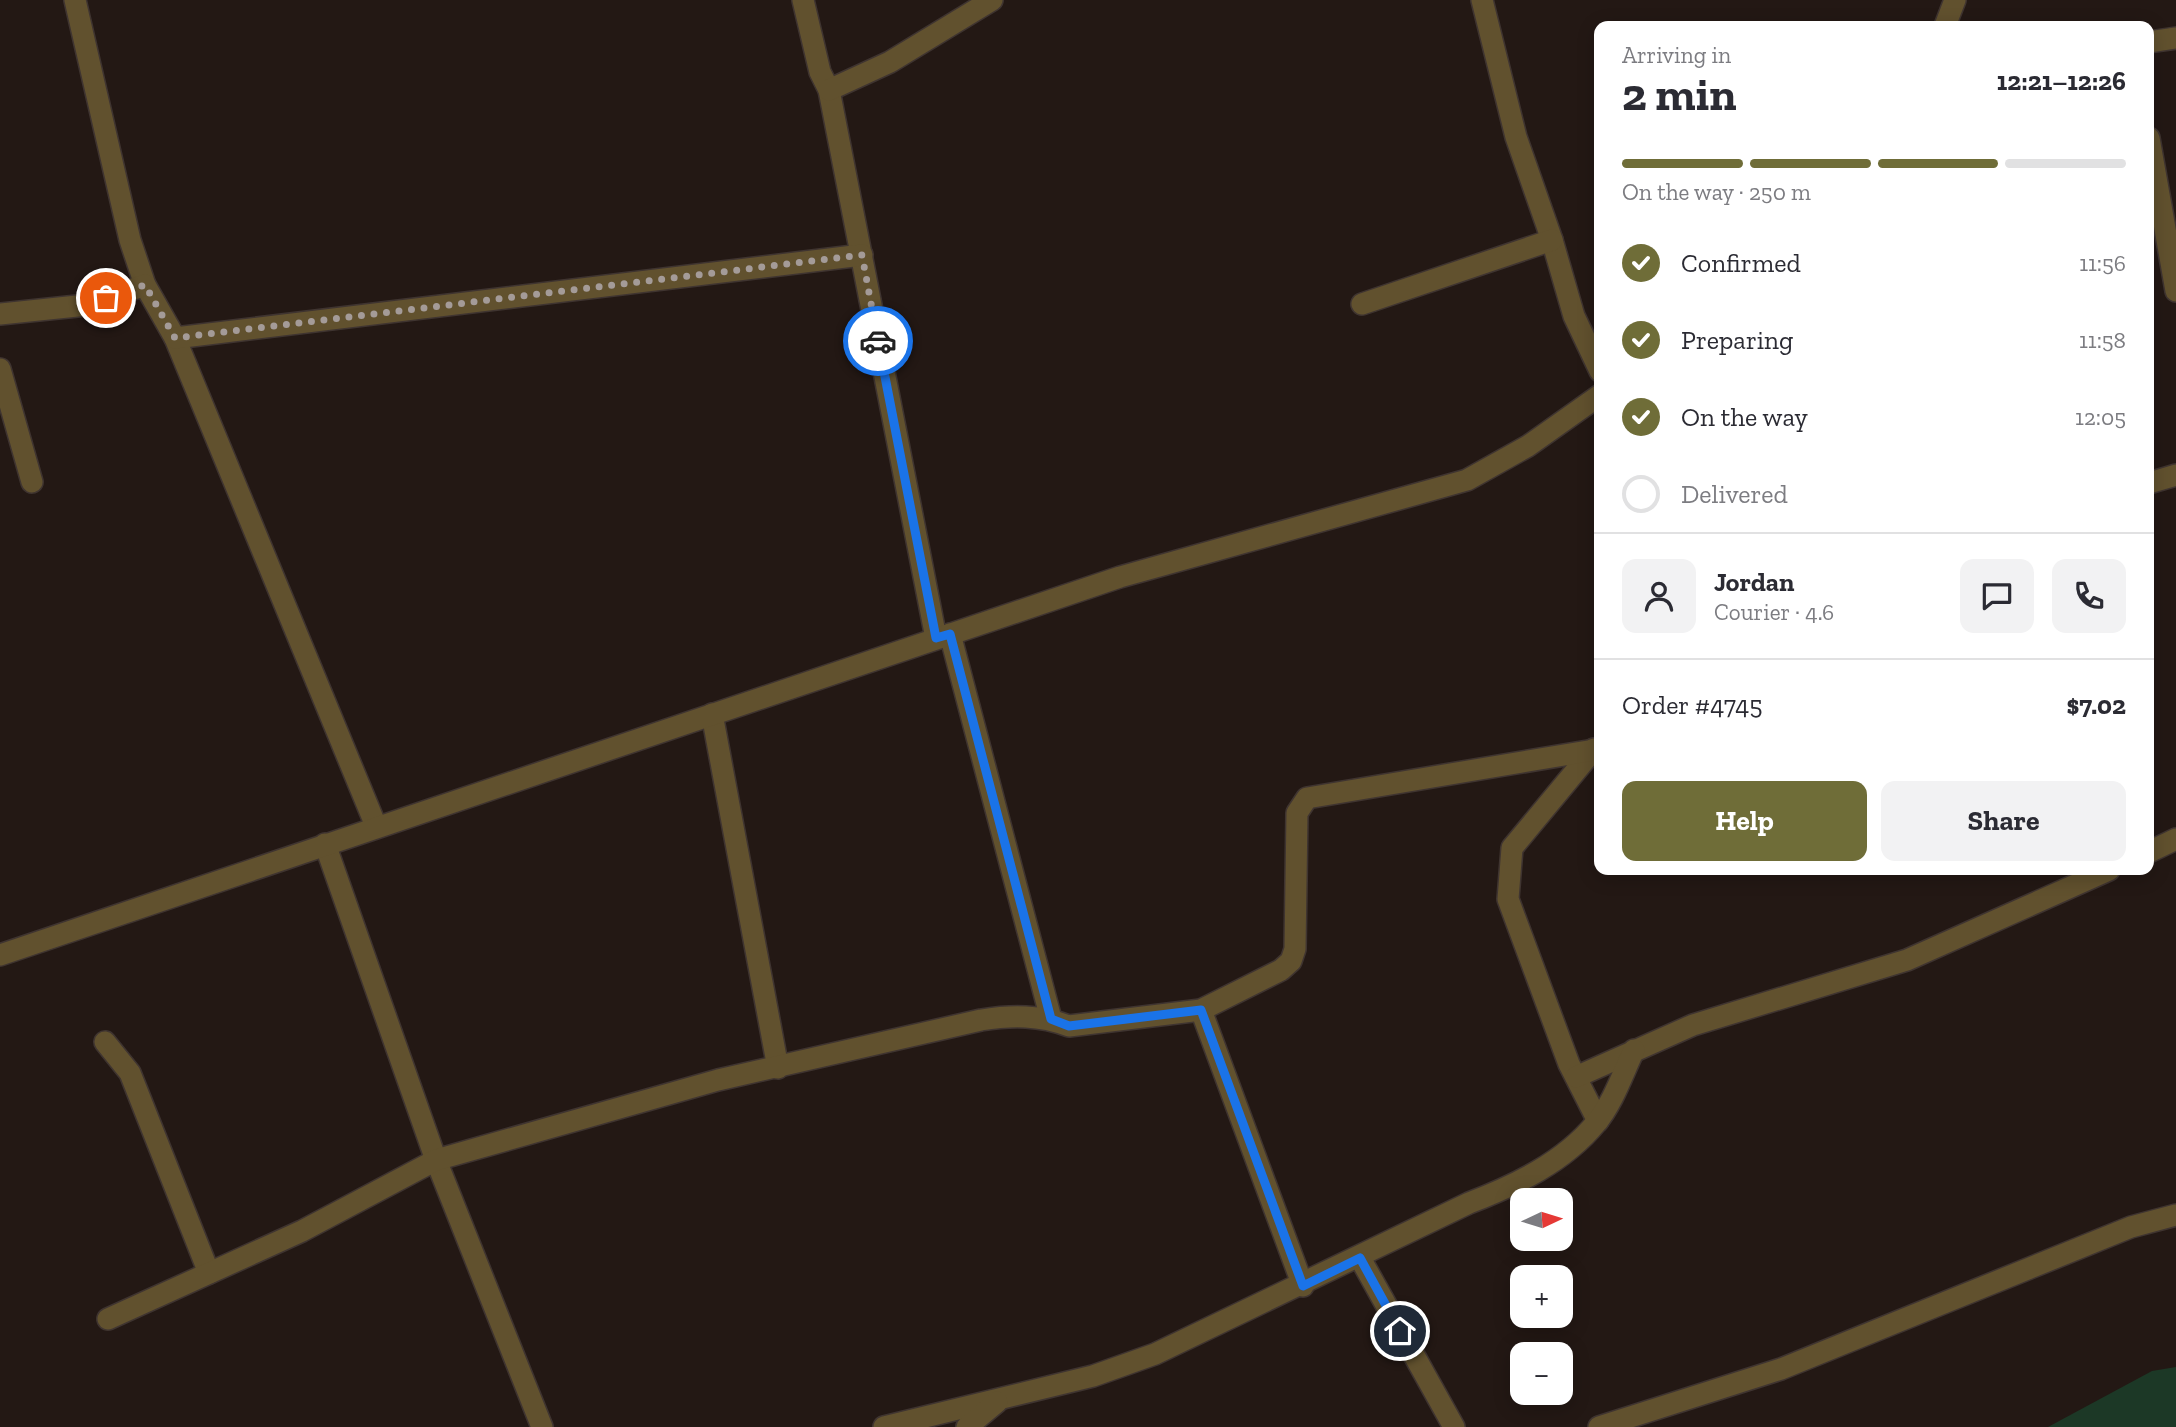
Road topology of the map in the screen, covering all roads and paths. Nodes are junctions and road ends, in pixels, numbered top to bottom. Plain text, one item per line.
1 (75, 0) edge
2 (803, 0) edge
3 (992, 0) edge
4 (1482, 0) edge
5 (1955, 0) edge
6 (1947, 21) edge
7 (2176, 38) edge
8 (2154, 41) edge
9 (829, 90) junction
10 (2154, 166) edge
11 (1552, 240) junction
12 (862, 255) junction
13 (145, 285) junction
14 (2176, 291) edge
15 (1362, 304) dead end
16 (0, 314) edge
17 (175, 338) junction
18 (1594, 358) edge
19 (0, 369) edge
20 (1594, 399) edge
21 (2176, 475) edge
22 (32, 482) dead end
23 (2154, 482) edge
24 (943, 636) junction
25 (712, 714) junction
26 (1594, 750) edge
27 (1594, 752) edge
28 (376, 827) junction
29 (2176, 839) edge
30 (325, 844) junction
31 (2154, 850) edge
32 (2098, 875) edge
33 (0, 955) edge
34 (1201, 1010) junction
35 (1051, 1019) junction
36 (105, 1042) dead end
37 (1634, 1051) junction
38 (778, 1068) junction
39 (1576, 1077) junction
40 (1598, 1121) junction
41 (436, 1160) junction
42 (2176, 1215) edge
43 (1360, 1258) junction
44 (209, 1273) junction
45 (1303, 1286) junction
46 (108, 1319) dead end
47 (1001, 1398) junction
48 (542, 1427) edge
49 (884, 1427) edge
50 (967, 1427) edge
51 (1454, 1427) edge
52 (1599, 1427) edge

1 - 13 street
2 - 9 street
3 - 9 street
4 - 11 street
5 - 6 street
7 - 8 street
9 - 12 street
10 - 14 street
11 - 15 street
11 - 18 street
12 - 17 street
12 - 24 street
13 - 16 street
13 - 17 street
17 - 28 street
19 - 22 street
20 - 24 street
21 - 23 street
24 - 25 street
24 - 35 street
25 - 28 street
25 - 38 street
26 - 34 street
27 - 39 street
28 - 30 street
29 - 31 street
30 - 33 street
30 - 41 street
32 - 37 street
34 - 35 street
34 - 45 street
35 - 38 street
36 - 44 street
37 - 39 street
37 - 40 street
38 - 41 street
39 - 40 street
40 - 43 street
41 - 44 street
41 - 48 street
42 - 52 street
43 - 45 street
43 - 51 street
44 - 46 street
45 - 47 street
47 - 49 street
47 - 50 street

